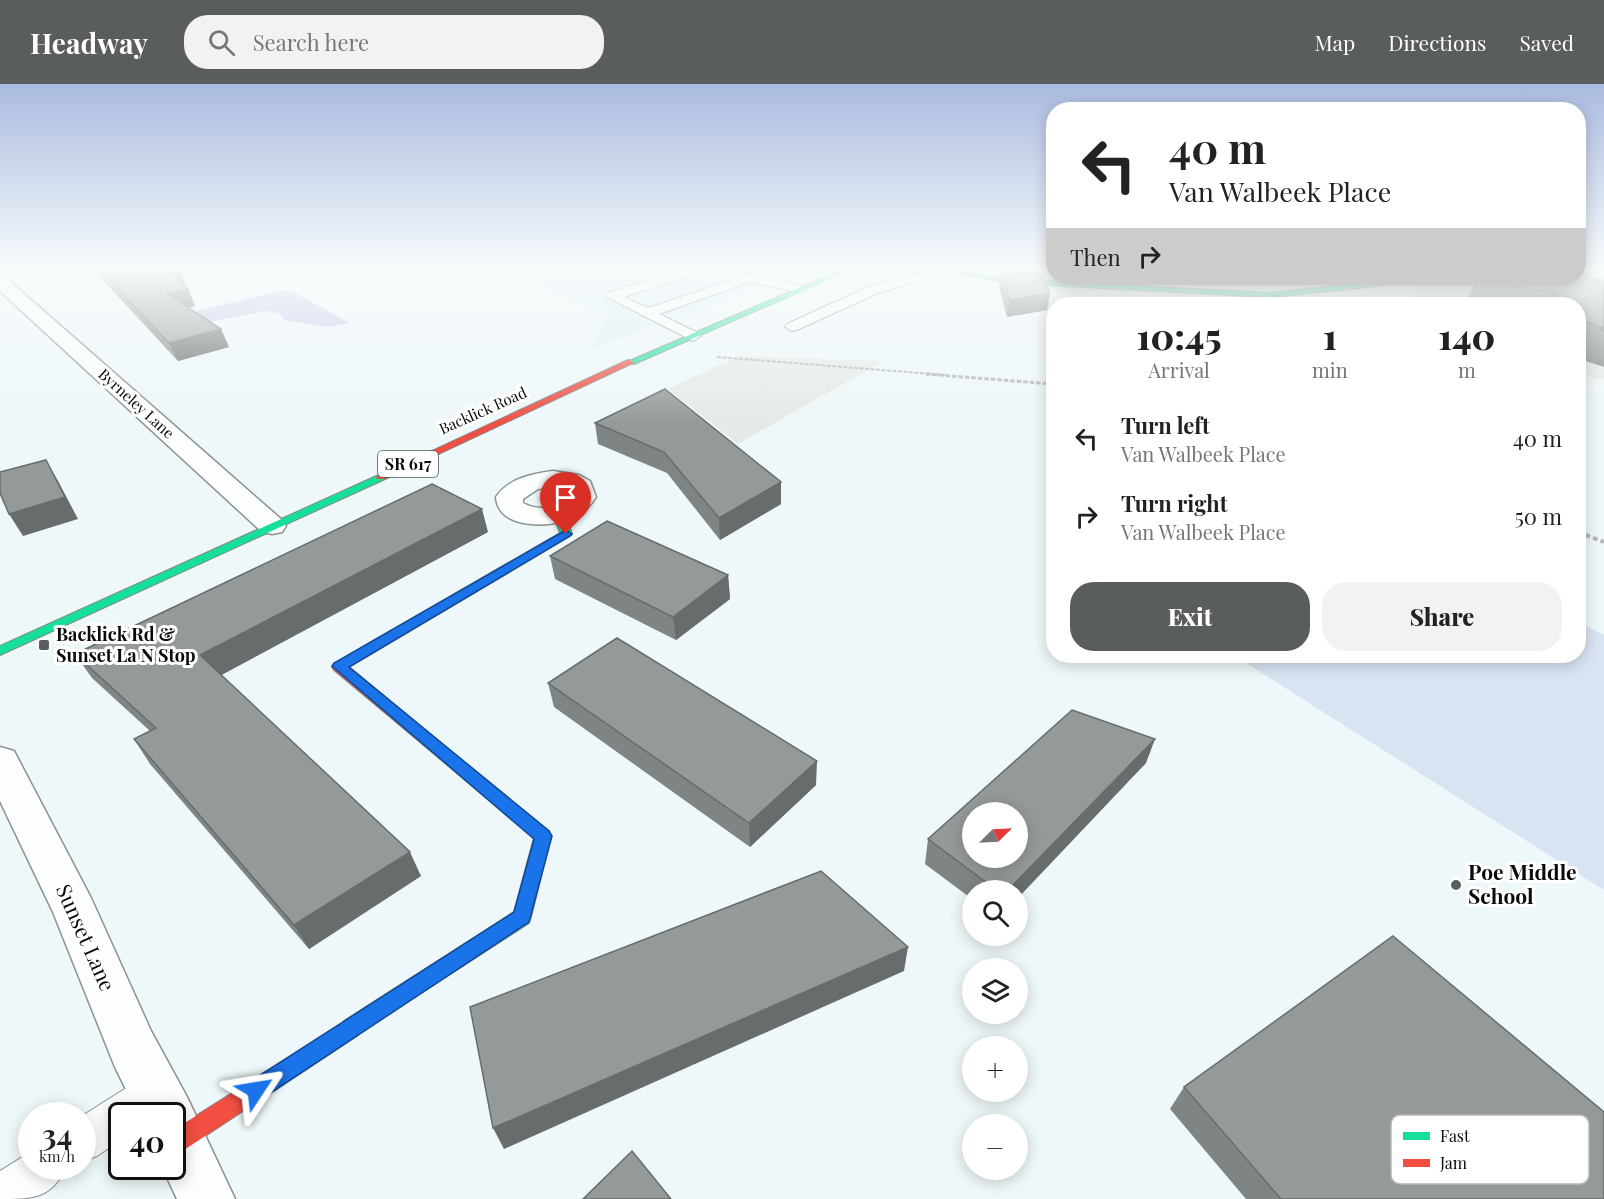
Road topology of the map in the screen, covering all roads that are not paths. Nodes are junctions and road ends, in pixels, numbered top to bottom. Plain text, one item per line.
1 (42, 320) edge
2 (661, 320) edge
3 (730, 320) edge
4 (807, 320) edge
5 (792, 327) dead end
6 (693, 336) junction
7 (560, 514) dead end
8 (272, 526) junction
9 (0, 651) edge
10 (0, 761) edge
11 (160, 1102) edge
12 (186, 1109) edge
13 (186, 1156) edge
14 (25, 1180) edge
15 (0, 1197) edge
16 (206, 1199) edge

1 - 8 street, Byrneley Lane
2 - 6 lane
3 - 6 street, Backlick Road / SR 617
4 - 5 lane
6 - 8 street, Backlick Road / SR 617
7 - 12 street
8 - 9 street, Backlick Road / SR 617
10 - 11 street, Sunset Lane
13 - 16 street, Sunset Lane
14 - 15 lane

